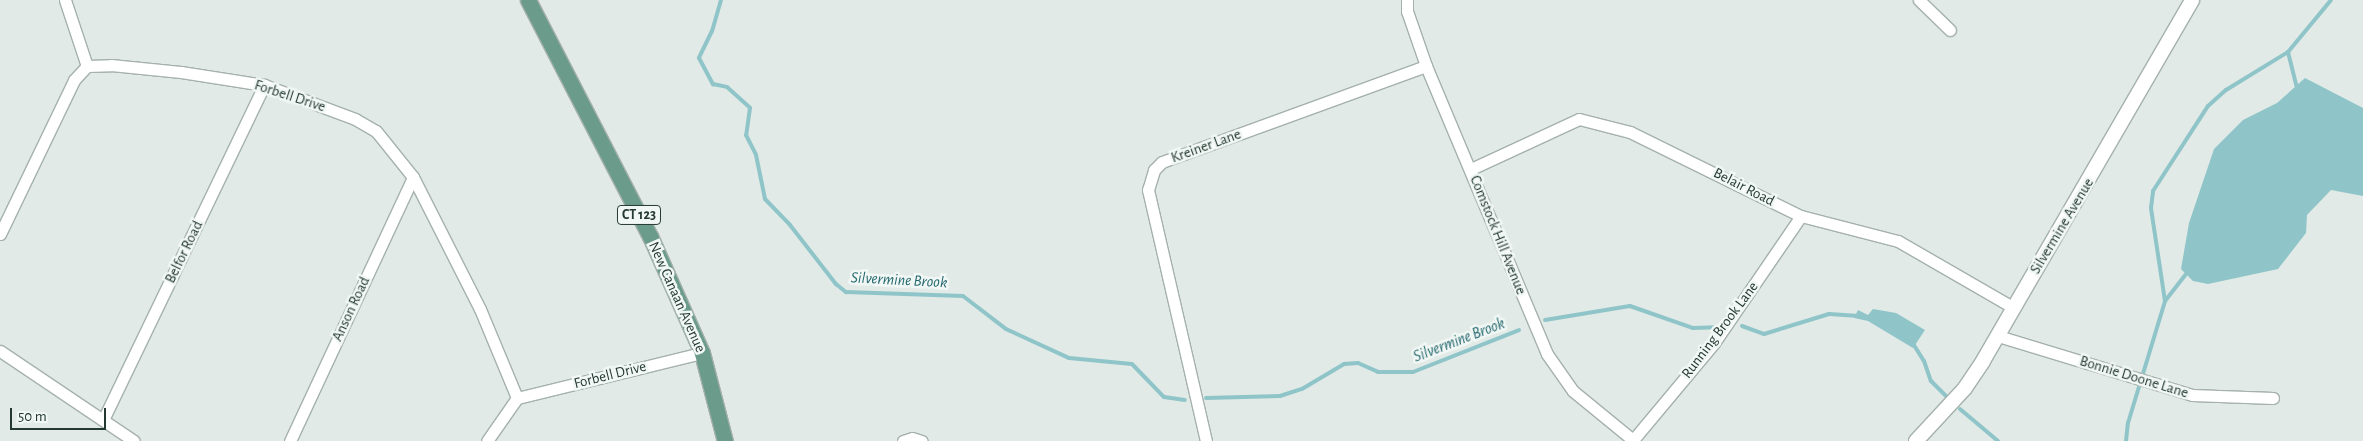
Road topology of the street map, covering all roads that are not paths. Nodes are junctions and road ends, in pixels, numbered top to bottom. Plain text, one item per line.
1 (65, 0) edge
2 (528, 0) edge
3 (1407, 0) edge
4 (1919, 0) edge
5 (2192, 0) edge
6 (1950, 30) dead end
7 (87, 66) junction
8 (1426, 66) junction
9 (264, 85) junction
10 (1471, 169) junction
11 (413, 177) junction
12 (1800, 216) junction
13 (0, 234) edge
14 (2014, 308) junction
15 (1998, 336) junction
16 (0, 351) edge
17 (702, 353) junction
18 (517, 398) junction
19 (2273, 398) dead end
20 (103, 420) junction
21 (1201, 428) junction
22 (134, 441) edge
23 (290, 441) edge
24 (487, 441) edge
25 (725, 441) edge
26 (903, 441) edge
27 (922, 441) edge
28 (1198, 441) edge
29 (1206, 441) edge
30 (1633, 441) edge
31 (1916, 441) edge

1 - 7 street
2 - 17 main road, New Canaan Avenue / CT 123
3 - 8 street, Comstock Hill Avenue
4 - 6 street
5 - 14 street, Silvermine Avenue
7 - 9 street, Forbell Drive
7 - 13 street
8 - 10 street, Comstock Hill Avenue
8 - 21 street, Kreiner Lane
9 - 11 street, Forbell Drive
9 - 20 street, Belfor Road
10 - 12 street, Belair Road
10 - 30 street, Comstock Hill Avenue
11 - 18 street, Forbell Drive
11 - 23 street, Anson Road
12 - 14 street, Belair Road
12 - 30 street, Running Brook Lane
14 - 15 street, Silvermine Avenue
15 - 19 street, Bonnie Doone Lane
15 - 31 street, Silvermine Avenue
16 - 20 street
17 - 18 street, Forbell Drive
17 - 25 main road, New Canaan Avenue / CT 123
18 - 24 street
20 - 22 street
21 - 28 street, Kreiner Lane
21 - 29 street, Kreiner Lane
26 - 27 street

